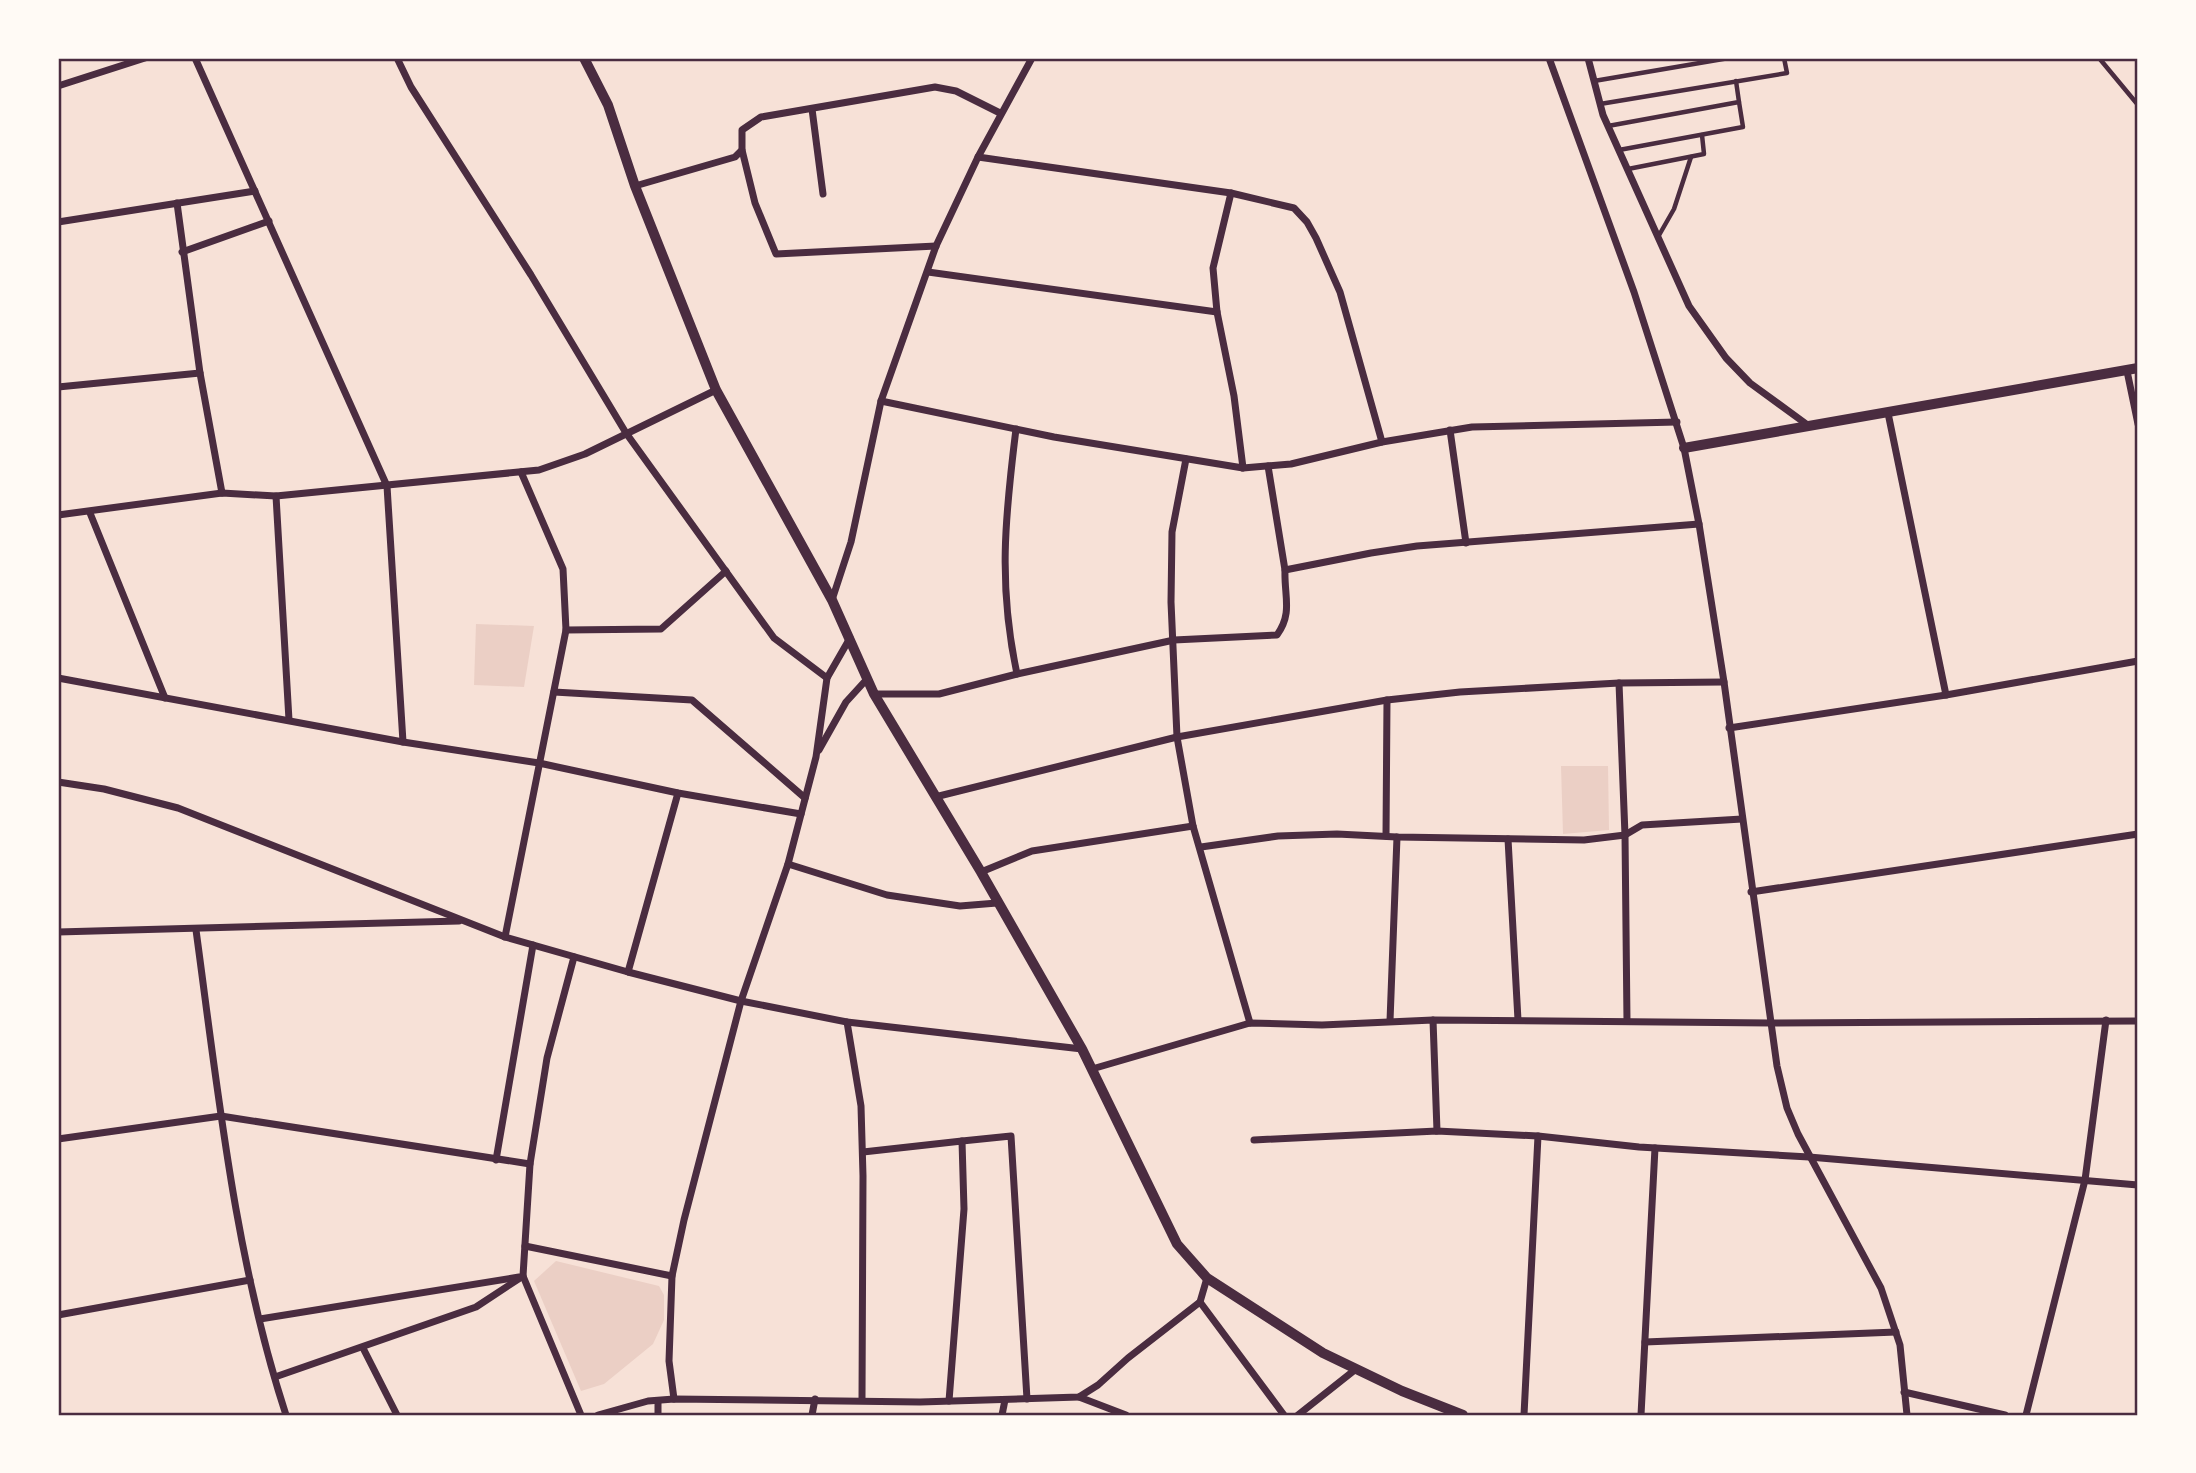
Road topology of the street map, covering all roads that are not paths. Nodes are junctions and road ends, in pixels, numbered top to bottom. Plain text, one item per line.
1 (145, 58) edge
2 (195, 58) edge
3 (397, 58) edge
4 (584, 58) edge
5 (1032, 58) edge
6 (1549, 58) edge
7 (1588, 58) edge
8 (1730, 58) edge
9 (1784, 58) edge
10 (2099, 58) edge
11 (1594, 81) junction
12 (1736, 81) junction
13 (58, 86) edge
14 (1739, 102) junction
15 (1600, 104) junction
16 (2138, 105) edge
17 (812, 109) junction
18 (1000, 113) junction
19 (1608, 126) junction
20 (1702, 135) junction
21 (742, 150) junction
22 (1619, 150) junction
23 (978, 157) junction
24 (1690, 157) junction
25 (1628, 169) junction
26 (635, 186) junction
27 (255, 191) junction
28 (1231, 193) junction
29 (823, 194) dead end
30 (177, 203) junction
31 (270, 221) junction
32 (58, 222) edge
33 (1658, 237) junction
34 (936, 246) junction
35 (182, 252) junction
36 (928, 272) junction
37 (1217, 312) junction
38 (2133, 369) edge
39 (200, 373) junction
40 (58, 387) edge
41 (716, 390) junction
42 (881, 401) junction
43 (1888, 413) junction
44 (1677, 422) junction
45 (2138, 424) edge
46 (1810, 427) junction
47 (1016, 429) junction
48 (1450, 430) junction
49 (626, 433) junction
50 (1382, 442) junction
51 (1684, 448) junction
52 (1186, 459) junction
53 (1268, 466) junction
54 (1243, 468) junction
55 (521, 472) junction
56 (387, 486) junction
57 (222, 493) junction
58 (276, 496) junction
59 (90, 513) junction
60 (58, 516) edge
61 (1699, 524) junction
62 (1466, 543) junction
63 (1284, 570) junction
64 (726, 571) junction
65 (832, 600) junction
66 (566, 631) junction
67 (851, 638) junction
68 (1174, 640) junction
69 (2138, 661) edge
70 (1017, 674) junction
71 (58, 678) edge
72 (827, 678) junction
73 (867, 679) junction
74 (1724, 682) junction
75 (1619, 683) junction
76 (554, 692) junction
77 (874, 694) junction
78 (1946, 695) junction
79 (165, 698) junction
80 (1387, 700) junction
81 (289, 720) junction
82 (1729, 729) junction
83 (1177, 737) junction
84 (403, 742) junction
85 (816, 757) junction
86 (539, 764) junction
87 (58, 782) edge
88 (678, 793) junction
89 (806, 797) junction
90 (935, 797) junction
91 (801, 814) junction
92 (1742, 819) junction
93 (1193, 825) junction
94 (2138, 834) edge
95 (1625, 835) junction
96 (1386, 836) junction
97 (1397, 837) junction
98 (1508, 839) junction
99 (1201, 847) junction
100 (788, 864) junction
101 (981, 872) junction
102 (1751, 892) junction
103 (998, 903) junction
104 (463, 920) junction
105 (196, 930) junction
106 (58, 932) edge
107 (505, 937) junction
108 (533, 945) junction
109 (574, 957) junction
110 (628, 972) junction
111 (741, 1001) junction
112 (1433, 1020) junction
113 (1518, 1020) junction
114 (2106, 1020) junction
115 (1390, 1021) junction
116 (1627, 1021) junction
117 (2138, 1021) edge
118 (847, 1022) junction
119 (1251, 1023) junction
120 (1771, 1023) junction
121 (1082, 1049) junction
122 (1092, 1069) junction
123 (221, 1116) junction
124 (1437, 1131) junction
125 (1538, 1136) junction
126 (58, 1139) edge
127 (1254, 1140) dead end
128 (962, 1141) junction
129 (1655, 1148) junction
130 (863, 1152) junction
131 (1809, 1157) junction
132 (496, 1160) junction
133 (530, 1164) junction
134 (2085, 1180) junction
135 (2138, 1185) edge
136 (525, 1246) junction
137 (523, 1276) junction
138 (672, 1276) junction
139 (1207, 1278) junction
140 (250, 1280) junction
141 (1200, 1302) junction
142 (58, 1315) edge
143 (260, 1319) junction
144 (1896, 1332) junction
145 (1645, 1342) junction
146 (363, 1348) junction
147 (1356, 1369) junction
148 (275, 1377) junction
149 (1904, 1392) junction
150 (1079, 1397) junction
151 (674, 1399) junction
152 (815, 1399) junction
153 (1027, 1399) junction
154 (862, 1400) junction
155 (1005, 1400) junction
156 (658, 1401) junction
157 (949, 1401) junction
158 (283, 1415) edge
159 (397, 1415) edge
160 (581, 1415) edge
161 (598, 1415) edge
162 (659, 1415) edge
163 (812, 1415) edge
164 (1002, 1415) edge
165 (1126, 1415) edge
166 (1284, 1415) edge
167 (1298, 1415) edge
168 (1463, 1415) edge
169 (1524, 1415) edge
170 (1641, 1415) edge
171 (1907, 1415) edge
172 (2005, 1415) edge
173 (2026, 1415) edge

1 - 13 street
2 - 27 street
3 - 49 street
4 - 26 street
5 - 18 street
6 - 44 street
7 - 11 street
8 - 11 lane
9 - 12 lane
10 - 16 lane
11 - 15 street
12 - 14 lane
12 - 15 lane
14 - 19 lane
14 - 20 lane
15 - 19 street
17 - 18 street
17 - 21 street
17 - 29 street
18 - 23 street
19 - 22 street
20 - 22 lane
20 - 24 lane
21 - 26 street
21 - 34 street
22 - 25 street
23 - 28 street
23 - 34 street
24 - 25 lane
24 - 33 lane
25 - 33 street
26 - 41 street
27 - 30 street
27 - 31 street
28 - 37 street
28 - 50 street
30 - 32 street
30 - 35 street
31 - 35 street
31 - 56 street
33 - 46 street
34 - 36 street
35 - 39 street
36 - 37 street
36 - 42 street
37 - 54 street
38 - 43 street
38 - 45 street
39 - 40 street
39 - 57 street
41 - 49 street
41 - 65 street
42 - 47 street
42 - 65 street
43 - 46 street
43 - 78 street
44 - 48 street
44 - 51 street
46 - 51 street
47 - 52 street
47 - 70 street
48 - 50 street
48 - 62 street
49 - 55 street
49 - 64 street
50 - 53 street
51 - 61 street
52 - 54 street
52 - 68 street
53 - 54 street
53 - 63 street
55 - 56 street
55 - 66 street
56 - 58 street
56 - 84 street
57 - 58 street
57 - 59 street
58 - 81 street
59 - 60 street
59 - 79 street
61 - 62 street
61 - 74 street
62 - 63 street
63 - 68 street
64 - 66 street
64 - 72 street
65 - 67 street
66 - 76 street
67 - 72 street
67 - 73 street
68 - 70 street
68 - 83 street
69 - 78 street
70 - 77 street
71 - 79 street
72 - 85 street
73 - 77 street
73 - 85 street
74 - 75 street
74 - 82 street
75 - 80 street
75 - 95 street
76 - 86 street
76 - 89 street
77 - 90 street
78 - 82 street
79 - 81 street
80 - 83 street
80 - 96 street
81 - 84 street
82 - 92 street
83 - 90 street
83 - 93 street
84 - 86 street
85 - 89 street
86 - 88 street
86 - 107 street
87 - 104 street
88 - 91 street
88 - 110 street
89 - 91 street
90 - 101 street
91 - 100 street
92 - 95 street
92 - 102 street
93 - 99 street
93 - 101 street
94 - 102 street
95 - 98 street
95 - 116 street
96 - 97 street
96 - 99 street
97 - 98 street
97 - 115 street
98 - 113 street
99 - 119 street
100 - 103 street
100 - 111 street
101 - 103 street
102 - 120 street
103 - 121 street
104 - 105 street
104 - 107 street
105 - 106 street
105 - 123 street
107 - 108 street
108 - 109 street
108 - 132 street
109 - 110 street
109 - 133 street
110 - 111 street
111 - 118 street
111 - 138 street
112 - 113 street
112 - 115 street
112 - 124 street
113 - 116 street
114 - 117 street
114 - 120 street
114 - 134 street
115 - 119 street
116 - 120 street
118 - 121 street
118 - 130 street
119 - 122 street
120 - 131 street
121 - 122 street
122 - 139 street
123 - 126 street
123 - 132 street
123 - 140 street
124 - 125 street
124 - 127 street
125 - 129 street
125 - 169 street
128 - 130 street
128 - 153 street
128 - 157 street
129 - 131 street
129 - 145 street
130 - 154 street
131 - 134 street
131 - 144 street
132 - 133 street
133 - 136 street
134 - 135 street
134 - 173 street
136 - 137 street
136 - 138 street
137 - 143 street
137 - 146 street
137 - 160 street
138 - 151 street
139 - 141 street
139 - 147 street
140 - 142 street
140 - 143 street
141 - 150 street
141 - 166 street
143 - 148 street
144 - 145 street
144 - 149 street
145 - 170 street
146 - 148 street
146 - 159 street
147 - 167 street
147 - 168 street
148 - 158 street
149 - 171 street
149 - 172 street
150 - 153 street
150 - 165 street
151 - 152 street
151 - 156 street
152 - 154 street
152 - 163 street
153 - 155 street
154 - 157 street
155 - 157 street
155 - 164 street
156 - 161 street
156 - 162 street

